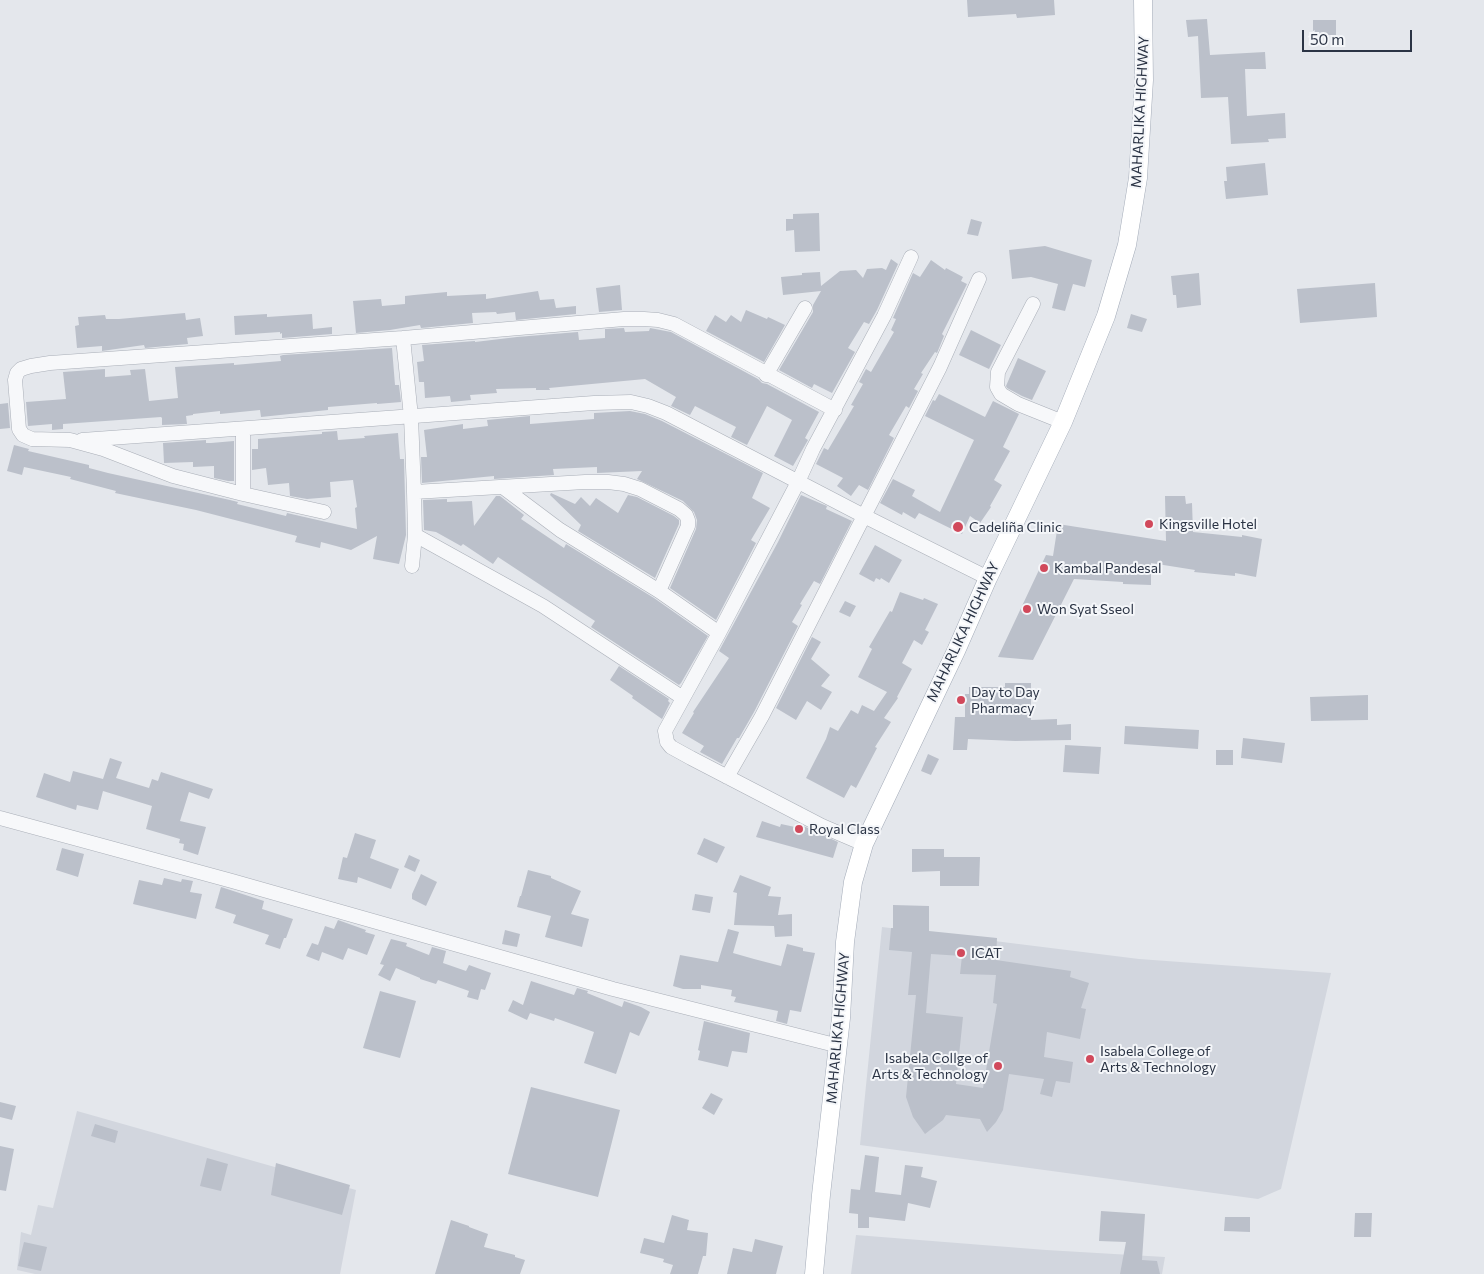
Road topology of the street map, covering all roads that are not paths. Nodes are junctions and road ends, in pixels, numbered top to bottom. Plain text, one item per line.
1 (1143, 0) edge
2 (911, 258) dead end
3 (979, 280) dead end
4 (1033, 304) dead end
5 (805, 308) dead end
6 (403, 338) junction
7 (766, 374) junction
8 (835, 410) junction
9 (411, 417) junction
10 (1063, 422) junction
11 (243, 429) junction
12 (70, 440) junction
13 (798, 482) junction
14 (504, 488) junction
15 (414, 492) junction
16 (243, 494) junction
17 (324, 512) dead end
18 (864, 516) junction
19 (415, 535) junction
20 (412, 566) dead end
21 (988, 578) junction
22 (659, 591) junction
23 (719, 633) junction
24 (684, 698) junction
25 (728, 777) junction
26 (0, 818) edge
27 (864, 844) junction
28 (838, 1046) junction
29 (814, 1274) edge

1 - 10 main road, MAHARLIKA HIGHWAY
2 - 8 street
3 - 18 street
4 - 10 street
5 - 7 street
6 - 7 street
6 - 9 street
6 - 12 street
7 - 8 street
8 - 13 street
9 - 11 street
9 - 13 street
9 - 15 street
10 - 21 main road, MAHARLIKA HIGHWAY
11 - 12 street
11 - 16 street
12 - 16 street
13 - 18 street
13 - 23 street
14 - 15 street
14 - 22 street
14 - 22 street
15 - 19 street
16 - 17 street
18 - 21 street
18 - 25 street
19 - 20 street
19 - 24 street
21 - 27 main road, MAHARLIKA HIGHWAY
22 - 23 street
23 - 24 street
24 - 25 street
25 - 27 street
26 - 28 street
27 - 28 main road, MAHARLIKA HIGHWAY
28 - 29 main road, MAHARLIKA HIGHWAY

